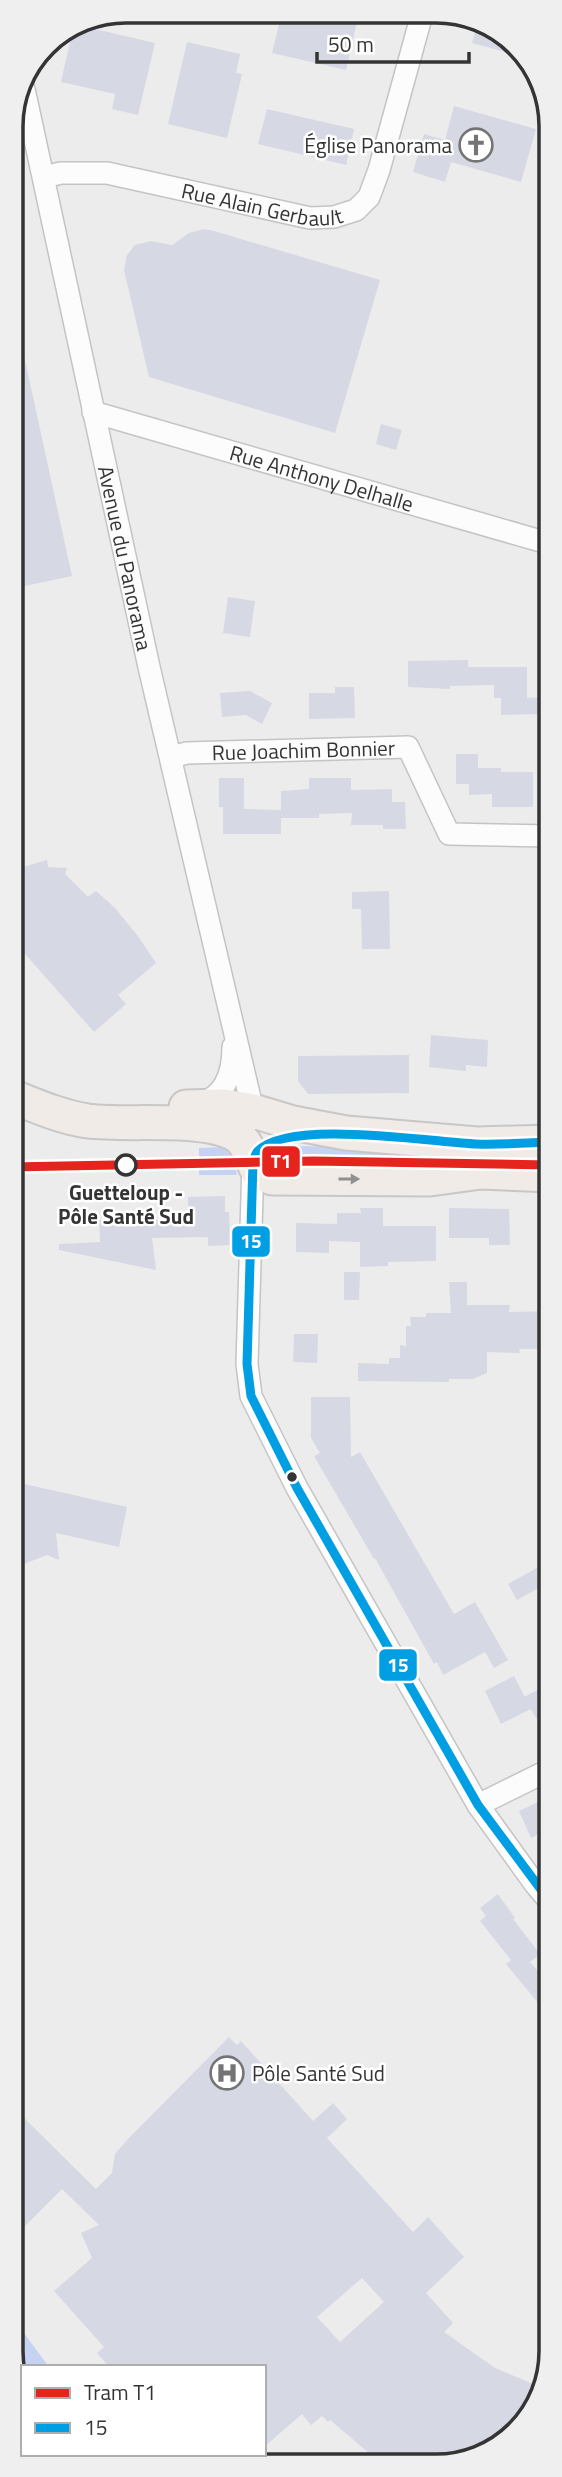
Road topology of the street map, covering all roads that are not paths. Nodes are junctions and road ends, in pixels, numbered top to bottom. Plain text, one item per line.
1 (420, 23) edge
2 (26, 99) edge
3 (44, 177) junction
4 (93, 412) junction
5 (539, 541) edge
6 (171, 757) junction
7 (539, 836) edge
8 (232, 1024) junction
9 (23, 1083) edge
10 (23, 1100) edge
11 (187, 1107) junction
12 (253, 1111) junction
13 (217, 1127) junction
14 (346, 1133) junction
15 (539, 1142) edge
16 (253, 1162) junction
17 (539, 1174) edge
18 (281, 1179) junction
19 (251, 1216) junction
20 (539, 1775) edge
21 (478, 1805) junction
22 (539, 1889) edge

1 - 3 street, Rue Alain Gerbault
2 - 3 street, Avenue du Panorama
3 - 4 street, Avenue du Panorama
4 - 5 street, Rue Anthony Delhalle
4 - 6 street, Avenue du Panorama
6 - 7 street, Rue Joachim Bonnier
6 - 8 street, Avenue du Panorama
8 - 11 street, Avenue du Panorama
8 - 12 street, Avenue du Panorama
9 - 11 main road
10 - 13 main road
11 - 12 main road
12 - 13 street
12 - 14 main road
13 - 16 main road
14 - 15 main road
14 - 16 main road
16 - 18 main road
16 - 19 street
18 -> 17 main road
18 - 19 street
19 - 21 street
20 - 21 street
21 - 22 street

